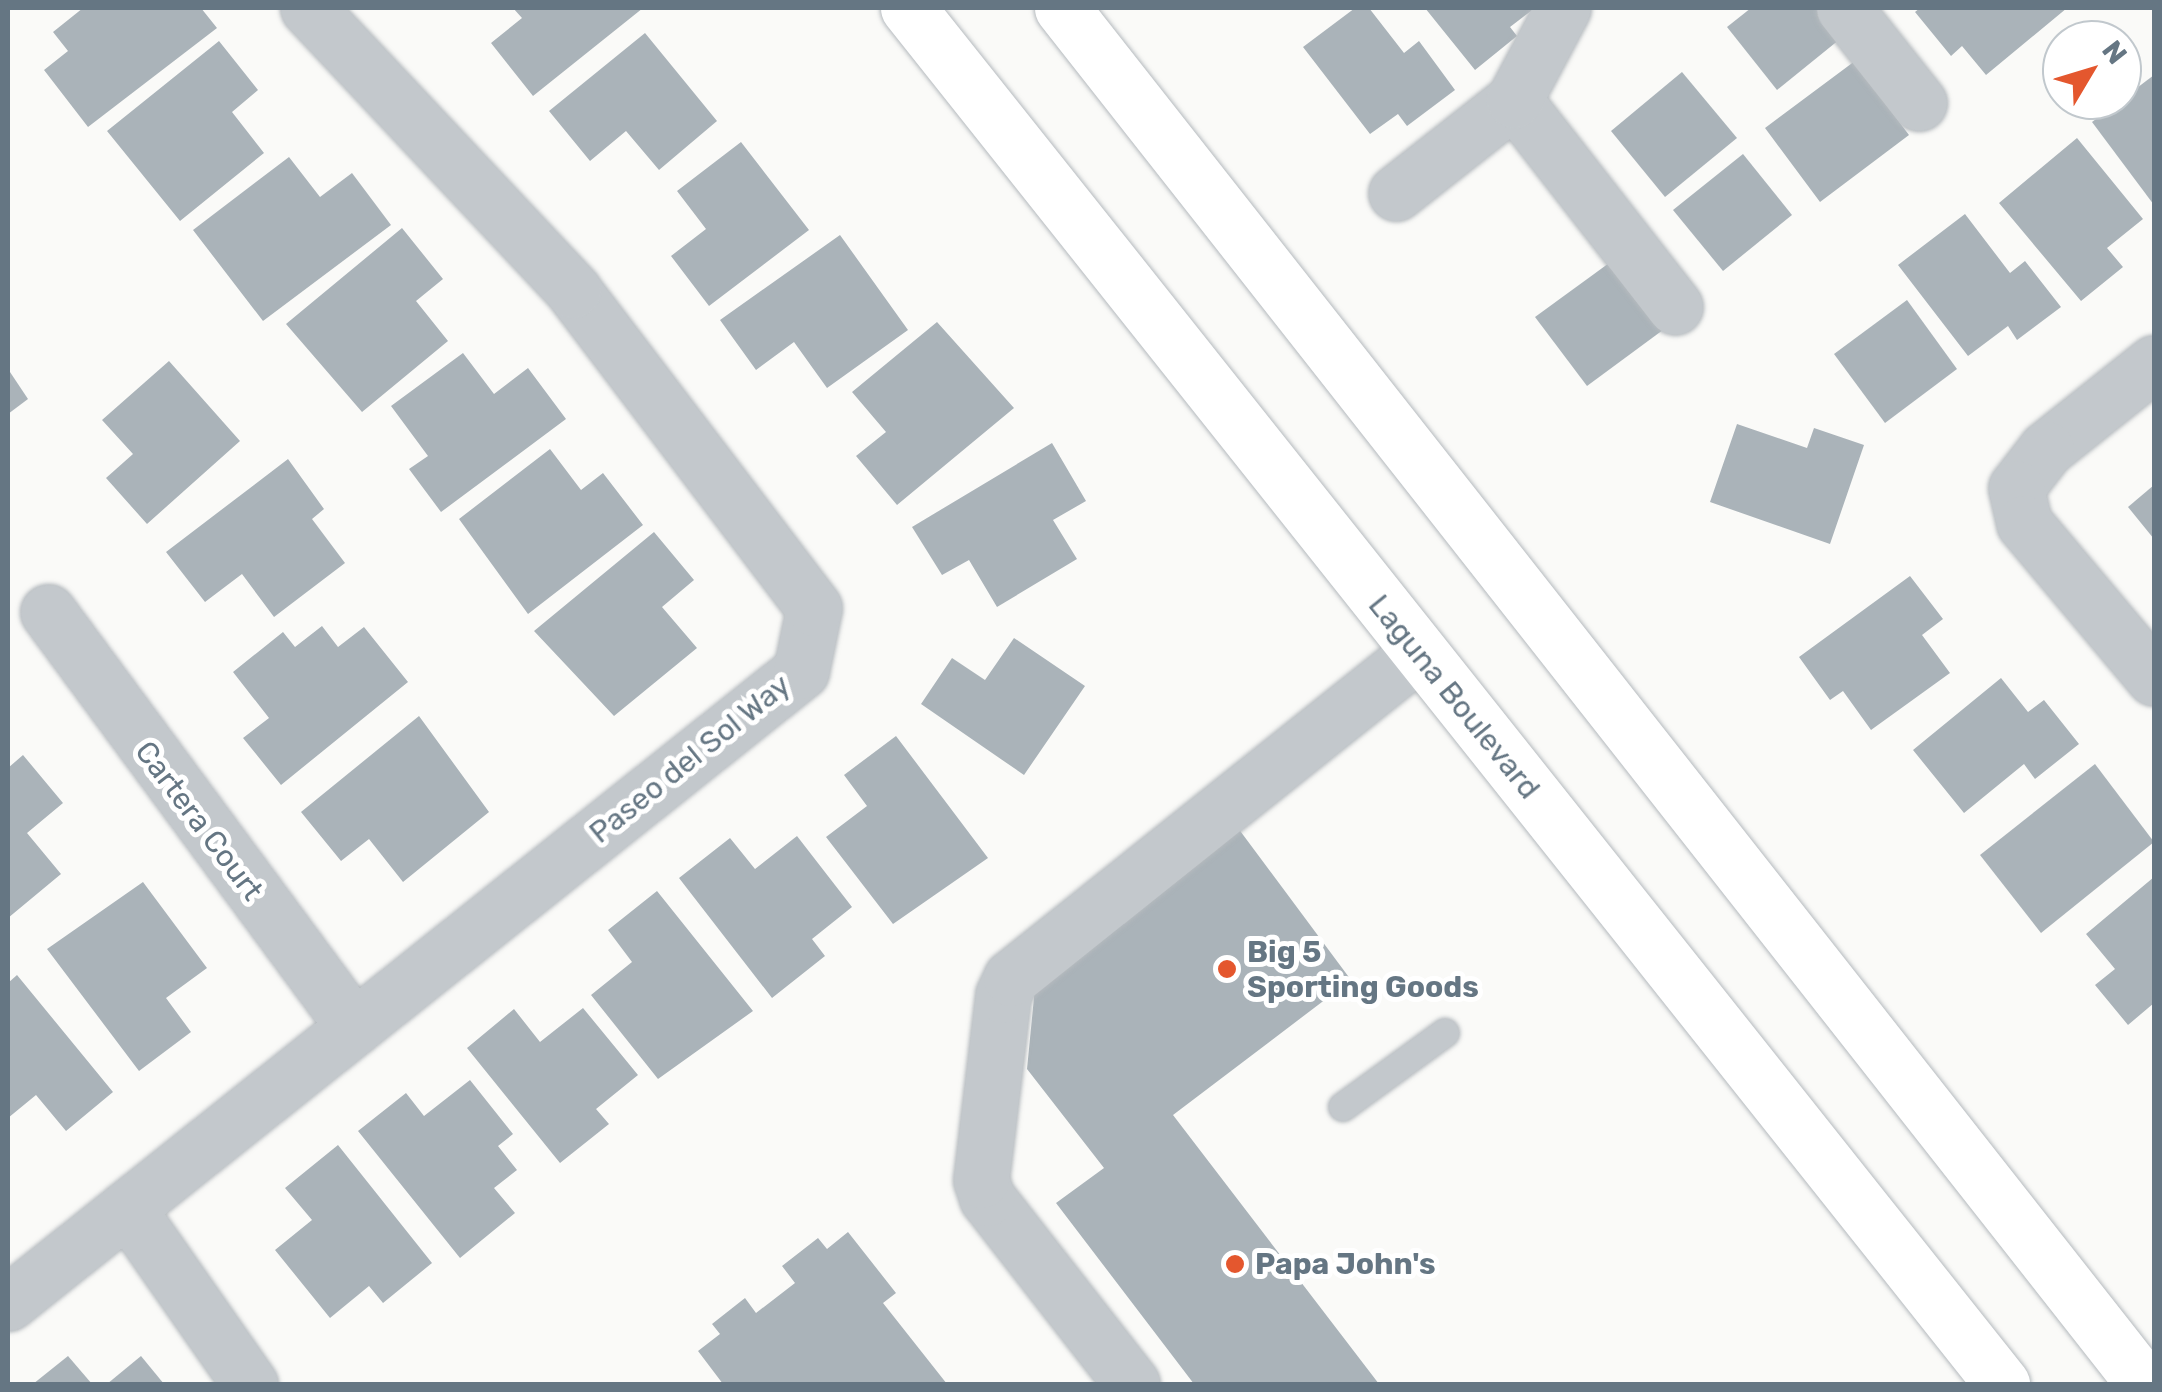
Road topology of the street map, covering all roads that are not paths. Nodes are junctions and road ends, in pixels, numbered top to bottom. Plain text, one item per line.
1 (308, 8) edge
2 (908, 8) edge
3 (1062, 8) edge
4 (1563, 8) edge
5 (1844, 8) edge
6 (1514, 100) junction
7 (1919, 103) dead end
8 (1396, 193) dead end
9 (1675, 307) dead end
10 (2154, 364) edge
11 (48, 612) dead end
12 (1418, 653) junction
13 (2154, 678) edge
14 (354, 1028) junction
15 (1445, 1033) dead end
16 (1343, 1107) dead end
17 (127, 1208) junction
18 (8, 1303) edge
19 (250, 1384) edge
20 (1132, 1384) edge
21 (2002, 1384) edge
22 (2144, 1384) edge

1 - 14 street, Paseo del Sol Way
2 - 12 main road, Laguna Boulevard
3 - 22 main road
4 - 6 street
5 - 7 street
6 - 8 street
6 - 9 street
10 - 13 street
11 - 14 street, Cartera Court
12 - 20 street
12 - 21 main road, Laguna Boulevard
14 - 17 street, Paseo del Sol Way
15 - 16 lane
17 - 18 street, Paseo del Sol Way
17 - 19 street

